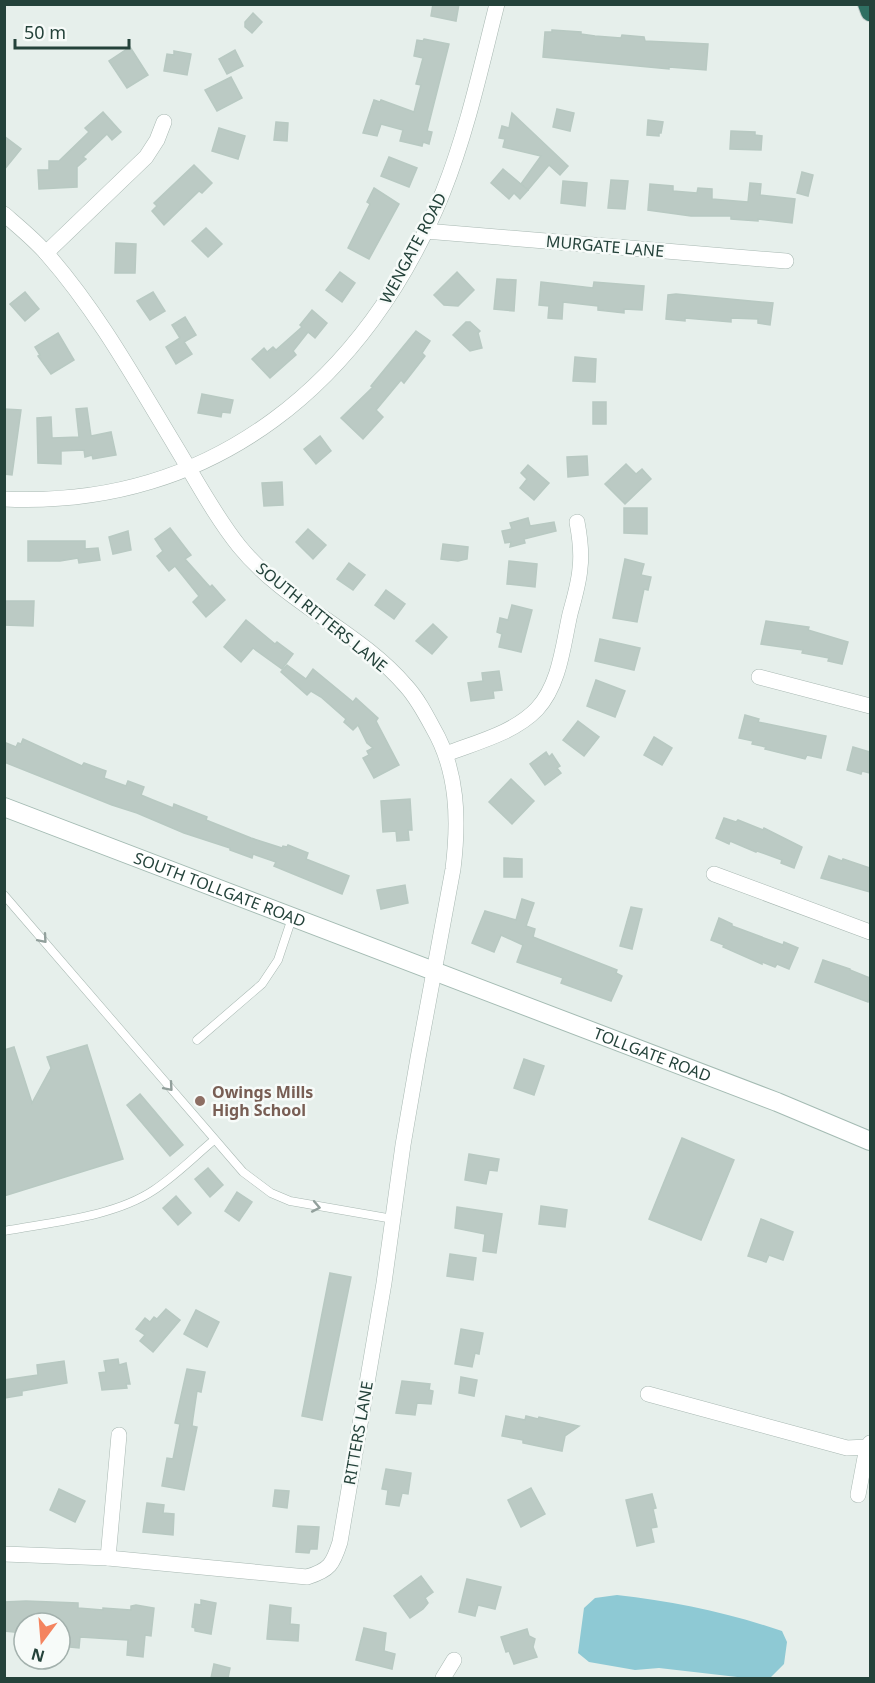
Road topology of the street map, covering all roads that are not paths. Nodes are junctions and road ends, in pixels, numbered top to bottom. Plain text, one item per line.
1 (497, 4) edge
2 (867, 4) edge
3 (870, 12) edge
4 (164, 122) dead end
5 (4, 214) edge
6 (425, 231) junction
7 (46, 253) junction
8 (786, 261) dead end
9 (190, 469) junction
10 (4, 499) edge
11 (577, 522) dead end
12 (759, 678) dead end
13 (870, 706) edge
14 (447, 754) junction
15 (4, 807) edge
16 (714, 874) dead end
17 (4, 895) edge
18 (292, 918) junction
19 (870, 932) edge
20 (434, 973) junction
21 (197, 1040) dead end
22 (214, 1140) junction
23 (870, 1140) edge
24 (393, 1219) junction
25 (4, 1231) edge
26 (648, 1394) dead end
27 (119, 1435) dead end
28 (869, 1445) edge
29 (858, 1495) dead end
30 (4, 1554) edge
31 (108, 1558) junction
32 (454, 1660) dead end
33 (443, 1678) edge

1 - 6 street, WENGATE ROAD
2 - 3 highway
4 - 7 street
5 - 7 street, SOUTH RITTERS LANE
6 - 8 street, MURGATE LANE
6 - 9 street, WENGATE ROAD
7 - 9 street, SOUTH RITTERS LANE
9 - 10 street, WENGATE ROAD
9 - 14 street, SOUTH RITTERS LANE
11 - 14 street
12 - 13 street
14 - 20 street, SOUTH RITTERS LANE
15 - 18 street, SOUTH TOLLGATE ROAD
16 - 19 street
17 -> 22 lane
18 - 20 street, SOUTH TOLLGATE ROAD
18 - 21 lane
20 - 23 street, TOLLGATE ROAD
20 - 24 street, RITTERS LANE
22 -> 24 lane
22 - 25 lane
24 - 31 street, RITTERS LANE
26 - 28 street
27 - 31 street
28 - 29 street
30 - 31 street, RITTERS LANE
32 - 33 street

